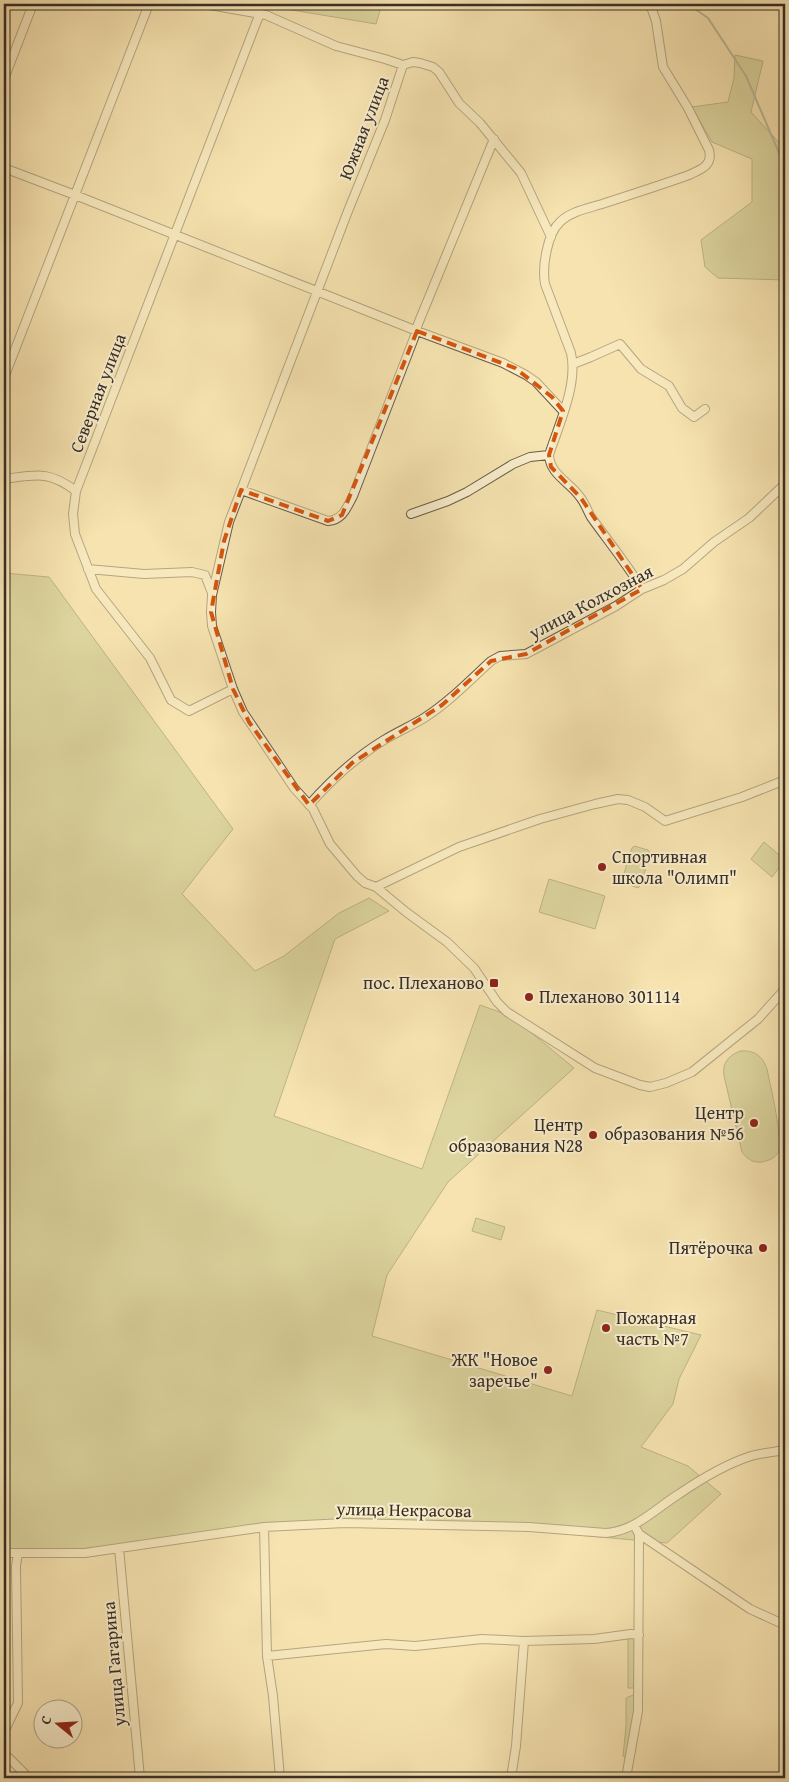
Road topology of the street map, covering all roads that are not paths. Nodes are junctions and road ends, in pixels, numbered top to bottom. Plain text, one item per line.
1 (33, 4) edge
2 (149, 4) edge
3 (204, 4) edge
4 (650, 4) edge
5 (260, 13) junction
6 (403, 66) junction
7 (4, 79) edge
8 (494, 139) junction
9 (4, 168) edge
10 (76, 194) junction
11 (175, 234) junction
12 (551, 237) junction
13 (318, 291) junction
14 (417, 330) junction
15 (573, 364) junction
16 (5, 373) edge
17 (705, 410) dead end
18 (563, 411) junction
19 (549, 455) junction
20 (4, 479) edge
21 (785, 484) edge
22 (241, 490) junction
23 (76, 491) junction
24 (411, 514) dead end
25 (88, 569) junction
26 (642, 589) junction
27 (212, 598) junction
28 (233, 689) junction
29 (785, 780) edge
30 (309, 805) junction
31 (376, 888) junction
32 (785, 989) edge
33 (785, 1450) edge
34 (634, 1525) junction
35 (264, 1527) junction
36 (638, 1534) junction
37 (119, 1548) junction
38 (4, 1553) edge
39 (18, 1553) junction
40 (785, 1624) edge
41 (639, 1635) junction
42 (524, 1641) junction
43 (267, 1656) junction
44 (4, 1732) edge
45 (4, 1753) edge
46 (29, 1778) edge
47 (140, 1778) edge
48 (280, 1778) edge
49 (511, 1778) edge
50 (626, 1778) edge

1 - 7 street
2 - 10 street
3 - 5 street
4 - 12 street
5 - 6 street
5 - 11 street, Северная улица
6 - 8 street, Южная улица
6 - 13 street, Южная улица
8 - 12 street, Южная улица
8 - 14 street
9 - 10 street
10 - 11 street
10 - 16 street
11 - 13 street
11 - 23 street, Северная улица
12 - 15 street
13 - 14 street
13 - 22 street, Южная улица
14 - 18 street
14 - 22 street
15 - 17 street
15 - 18 street
18 - 19 street
19 - 24 street
19 - 26 street
20 - 23 street
21 - 26 street, улица Колхозная
22 - 27 street, Южная улица
23 - 25 street, Северная улица
25 - 27 street
25 - 28 street, Северная улица
26 - 30 street, улица Колхозная
27 - 28 street
28 - 30 street
29 - 31 street
30 - 31 street
31 - 32 street
33 - 34 street, улица Некрасова
34 - 35 street, улица Некрасова
34 - 36 street
35 - 37 street, улица Некрасова
35 - 43 street
36 - 40 street
36 - 41 street
37 - 39 street, улица Некрасова
37 - 47 street, улица Гагарина
38 - 39 street, улица Некрасова
39 - 44 street
41 - 42 street
41 - 50 street
42 - 43 street
42 - 49 street
43 - 48 street
45 - 46 street

